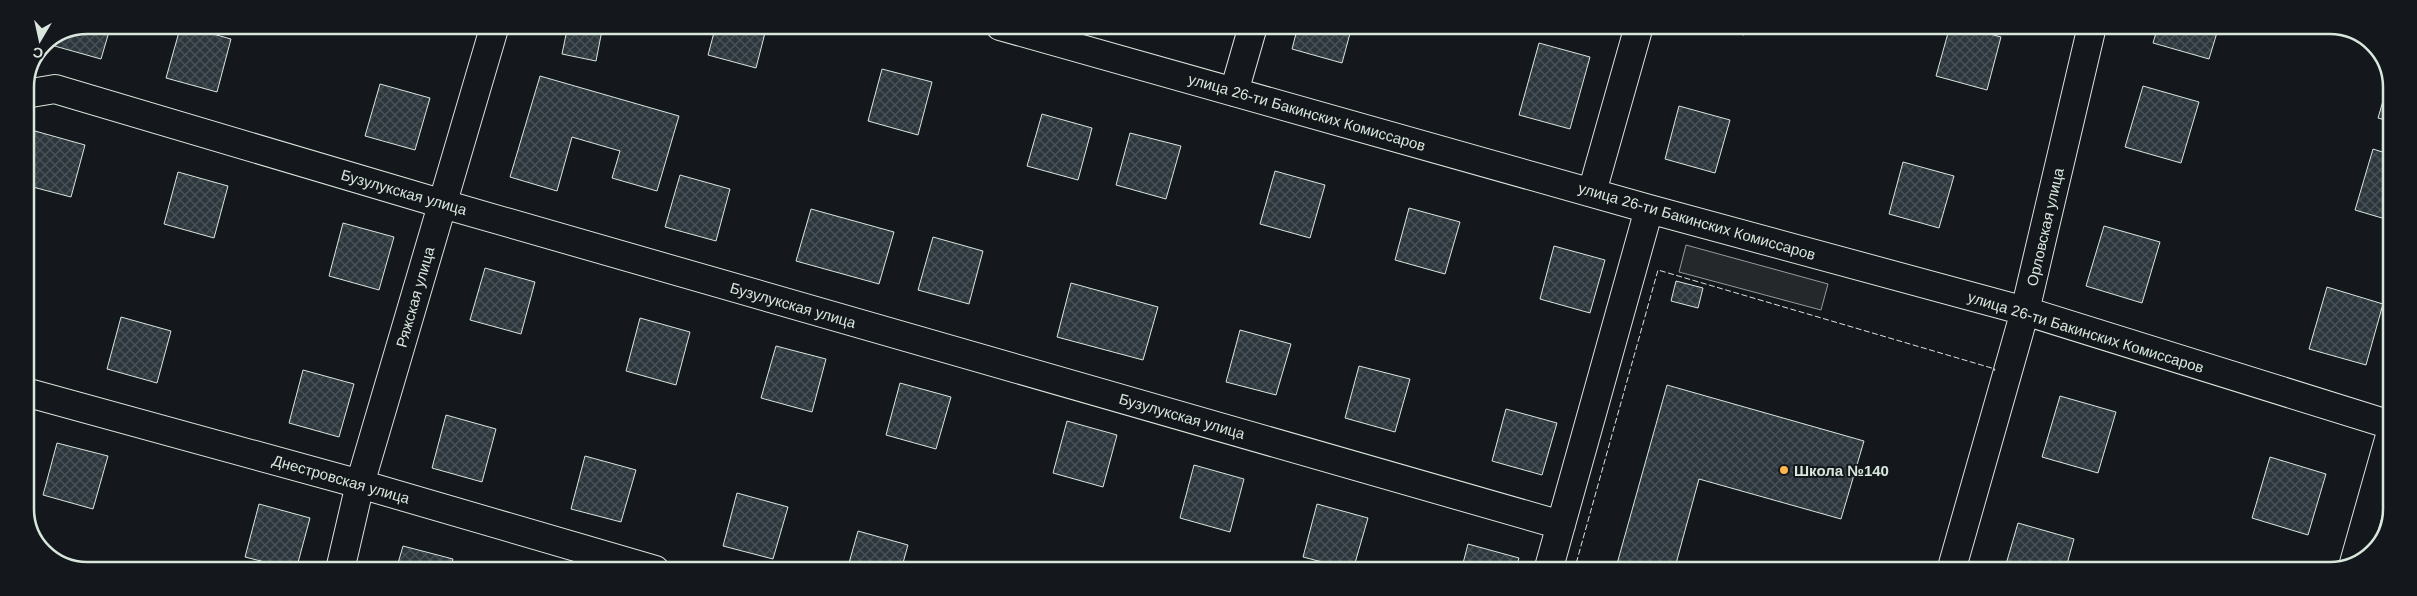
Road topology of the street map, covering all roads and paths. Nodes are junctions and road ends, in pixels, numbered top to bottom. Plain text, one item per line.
1 (492, 34) edge
2 (1028, 34) edge
3 (1251, 34) edge
4 (1637, 34) edge
5 (2090, 34) edge
6 (1234, 92) junction
7 (34, 93) edge
8 (1592, 192) junction
9 (443, 204) junction
10 (1648, 209) junction
11 (2025, 311) junction
12 (34, 394) edge
13 (2383, 423) edge
14 (2383, 460) edge
15 (360, 484) junction
16 (1561, 525) junction
17 (2356, 555) edge
18 (342, 562) edge
19 (628, 562) edge
20 (1551, 562) edge
21 (1955, 562) edge

1 - 9 street, Ряжская улица
2 - 6 street, улица 26-ти Бакинских Комиссаров
3 - 6 street
4 - 8 street
5 - 11 street, Орловская улица
6 - 8 street, улица 26-ти Бакинских Комиссаров
7 - 9 street, Бузулукская улица
8 - 10 street, улица 26-ти Бакинских Комиссаров
9 - 15 street, Ряжская улица
9 - 16 street, Бузулукская улица
10 - 11 street, улица 26-ти Бакинских Комиссаров
10 - 16 street
11 - 13 street, улица 26-ти Бакинских Комиссаров
11 - 21 street, Орловская улица
12 - 15 street, Днестровская улица
14 - 17 street
15 - 18 street, Ряжская улица
15 - 19 street, Днестровская улица
16 - 20 street

